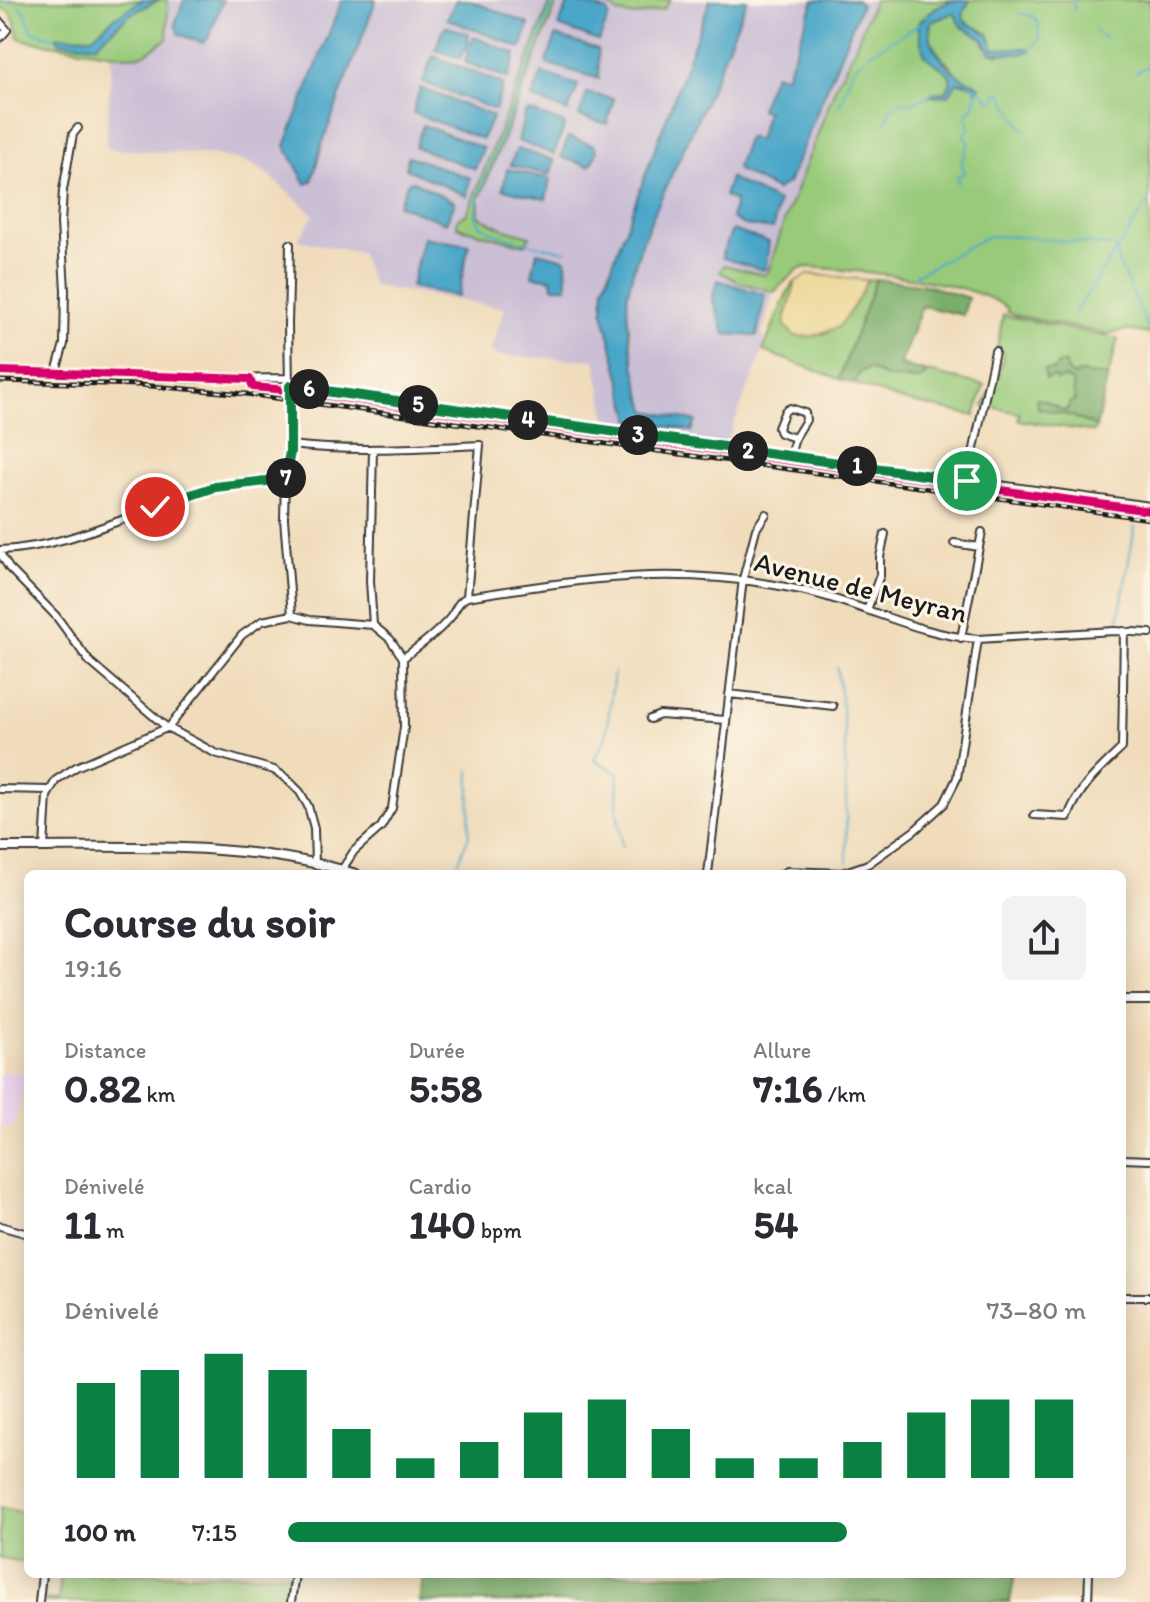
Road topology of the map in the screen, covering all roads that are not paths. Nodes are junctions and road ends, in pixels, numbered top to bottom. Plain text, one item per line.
1 (0, 22) edge
2 (0, 38) edge
3 (78, 128) dead end
4 (290, 244) dead end
5 (995, 351) dead end
6 (0, 371) edge
7 (56, 372) junction
8 (290, 382) junction
9 (795, 438) junction
10 (290, 445) junction
11 (373, 449) junction
12 (790, 456) junction
13 (285, 479) junction
14 (967, 481) junction
15 (1150, 506) edge
16 (766, 514) dead end
17 (982, 532) dead end
18 (885, 534) dead end
19 (954, 543) dead end
20 (979, 547) junction
21 (0, 552) edge
22 (743, 579) junction
23 (467, 597) junction
24 (867, 610) junction
25 (292, 615) junction
26 (373, 625) junction
27 (1124, 631) junction
28 (1150, 633) edge
29 (961, 638) junction
30 (978, 639) junction
31 (403, 658) junction
32 (729, 694) junction
33 (833, 706) dead end
34 (650, 719) dead end
35 (726, 720) junction
36 (169, 727) junction
37 (0, 789) edge
38 (49, 790) junction
39 (1034, 815) dead end
40 (0, 847) edge
41 (44, 848) junction
42 (315, 865) junction
43 (334, 870) edge
44 (342, 870) edge
45 (708, 870) edge
46 (851, 870) edge
47 (1126, 1000) edge
48 (1150, 1000) edge
49 (1126, 1159) edge
50 (1150, 1160) edge
51 (0, 1226) edge
52 (24, 1233) edge
53 (1126, 1297) edge
54 (1150, 1297) edge
55 (42, 1578) edge
56 (294, 1578) edge
57 (1089, 1578) edge
58 (39, 1602) edge
59 (291, 1602) edge
60 (1088, 1602) edge

1 - 2 street
3 - 7 street
4 - 8 street
5 - 14 street
6 - 7 street
7 - 8 street
8 - 10 street
8 - 12 street
9 - 9 street
9 - 12 street
10 - 11 street
10 - 13 street
11 - 23 street
11 - 26 street
12 - 14 street
13 - 21 street
13 - 25 street
14 - 15 street
16 - 22 street
17 - 20 street
18 - 24 street
19 - 20 street
20 - 29 street
21 - 36 street
22 - 23 street, Avenue de Meyran
22 - 24 street, Avenue de Meyran
22 - 32 street
23 - 31 street
24 - 29 street, Avenue de Meyran
25 - 26 street
25 - 36 street
26 - 31 street
27 - 28 street, Avenue de Meyran
27 - 30 street, Avenue de Meyran
27 - 39 street
29 - 30 street, Avenue de Meyran
30 - 46 street
31 - 44 street
32 - 33 street
32 - 35 street
34 - 35 street
35 - 45 street
36 - 38 street
36 - 42 street
37 - 38 street
38 - 41 street
40 - 41 main road
41 - 42 main road
42 - 43 main road
47 - 48 main road
49 - 50 street
51 - 52 street
53 - 54 street
55 - 58 street
56 - 59 street
57 - 60 street

